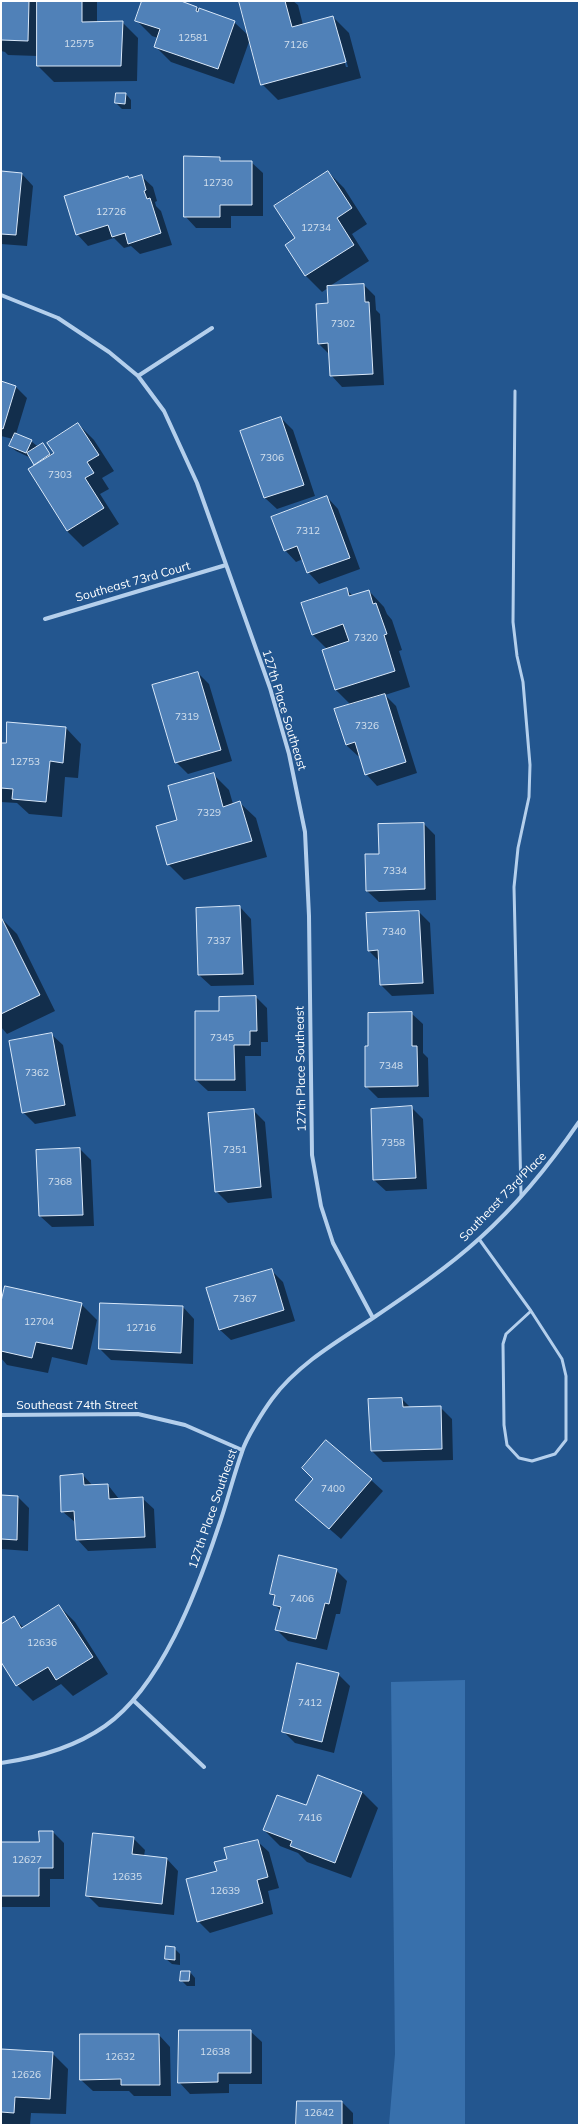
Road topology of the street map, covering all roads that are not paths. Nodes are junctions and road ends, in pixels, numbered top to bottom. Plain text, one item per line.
1 (1, 295) edge
2 (212, 328) dead end
3 (138, 376) junction
4 (515, 391) dead end
5 (226, 565) junction
6 (46, 618) dead end
7 (579, 1122) edge
8 (521, 1195) junction
9 (479, 1239) junction
10 (531, 1311) junction
11 (373, 1318) junction
12 (1, 1414) edge
13 (242, 1450) junction
14 (133, 1700) junction
15 (1, 1763) edge
16 (204, 1767) dead end

1 - 3 street, 127th Place Southeast
2 - 3 street
3 - 5 street, 127th Place Southeast
4 - 8 lane
5 - 6 street, Southeast 73rd Court
5 - 11 street, 127th Place Southeast
7 - 8 street, Southeast 73rd Place
8 - 9 street, Southeast 73rd Place
9 - 10 lane
9 - 11 street, Southeast 73rd Place
10 - 10 lane
11 - 13 street, 127th Place Southeast
12 - 13 street, Southeast 74th Street
13 - 14 street, 127th Place Southeast
14 - 15 street, 127th Place Southeast
14 - 16 street

